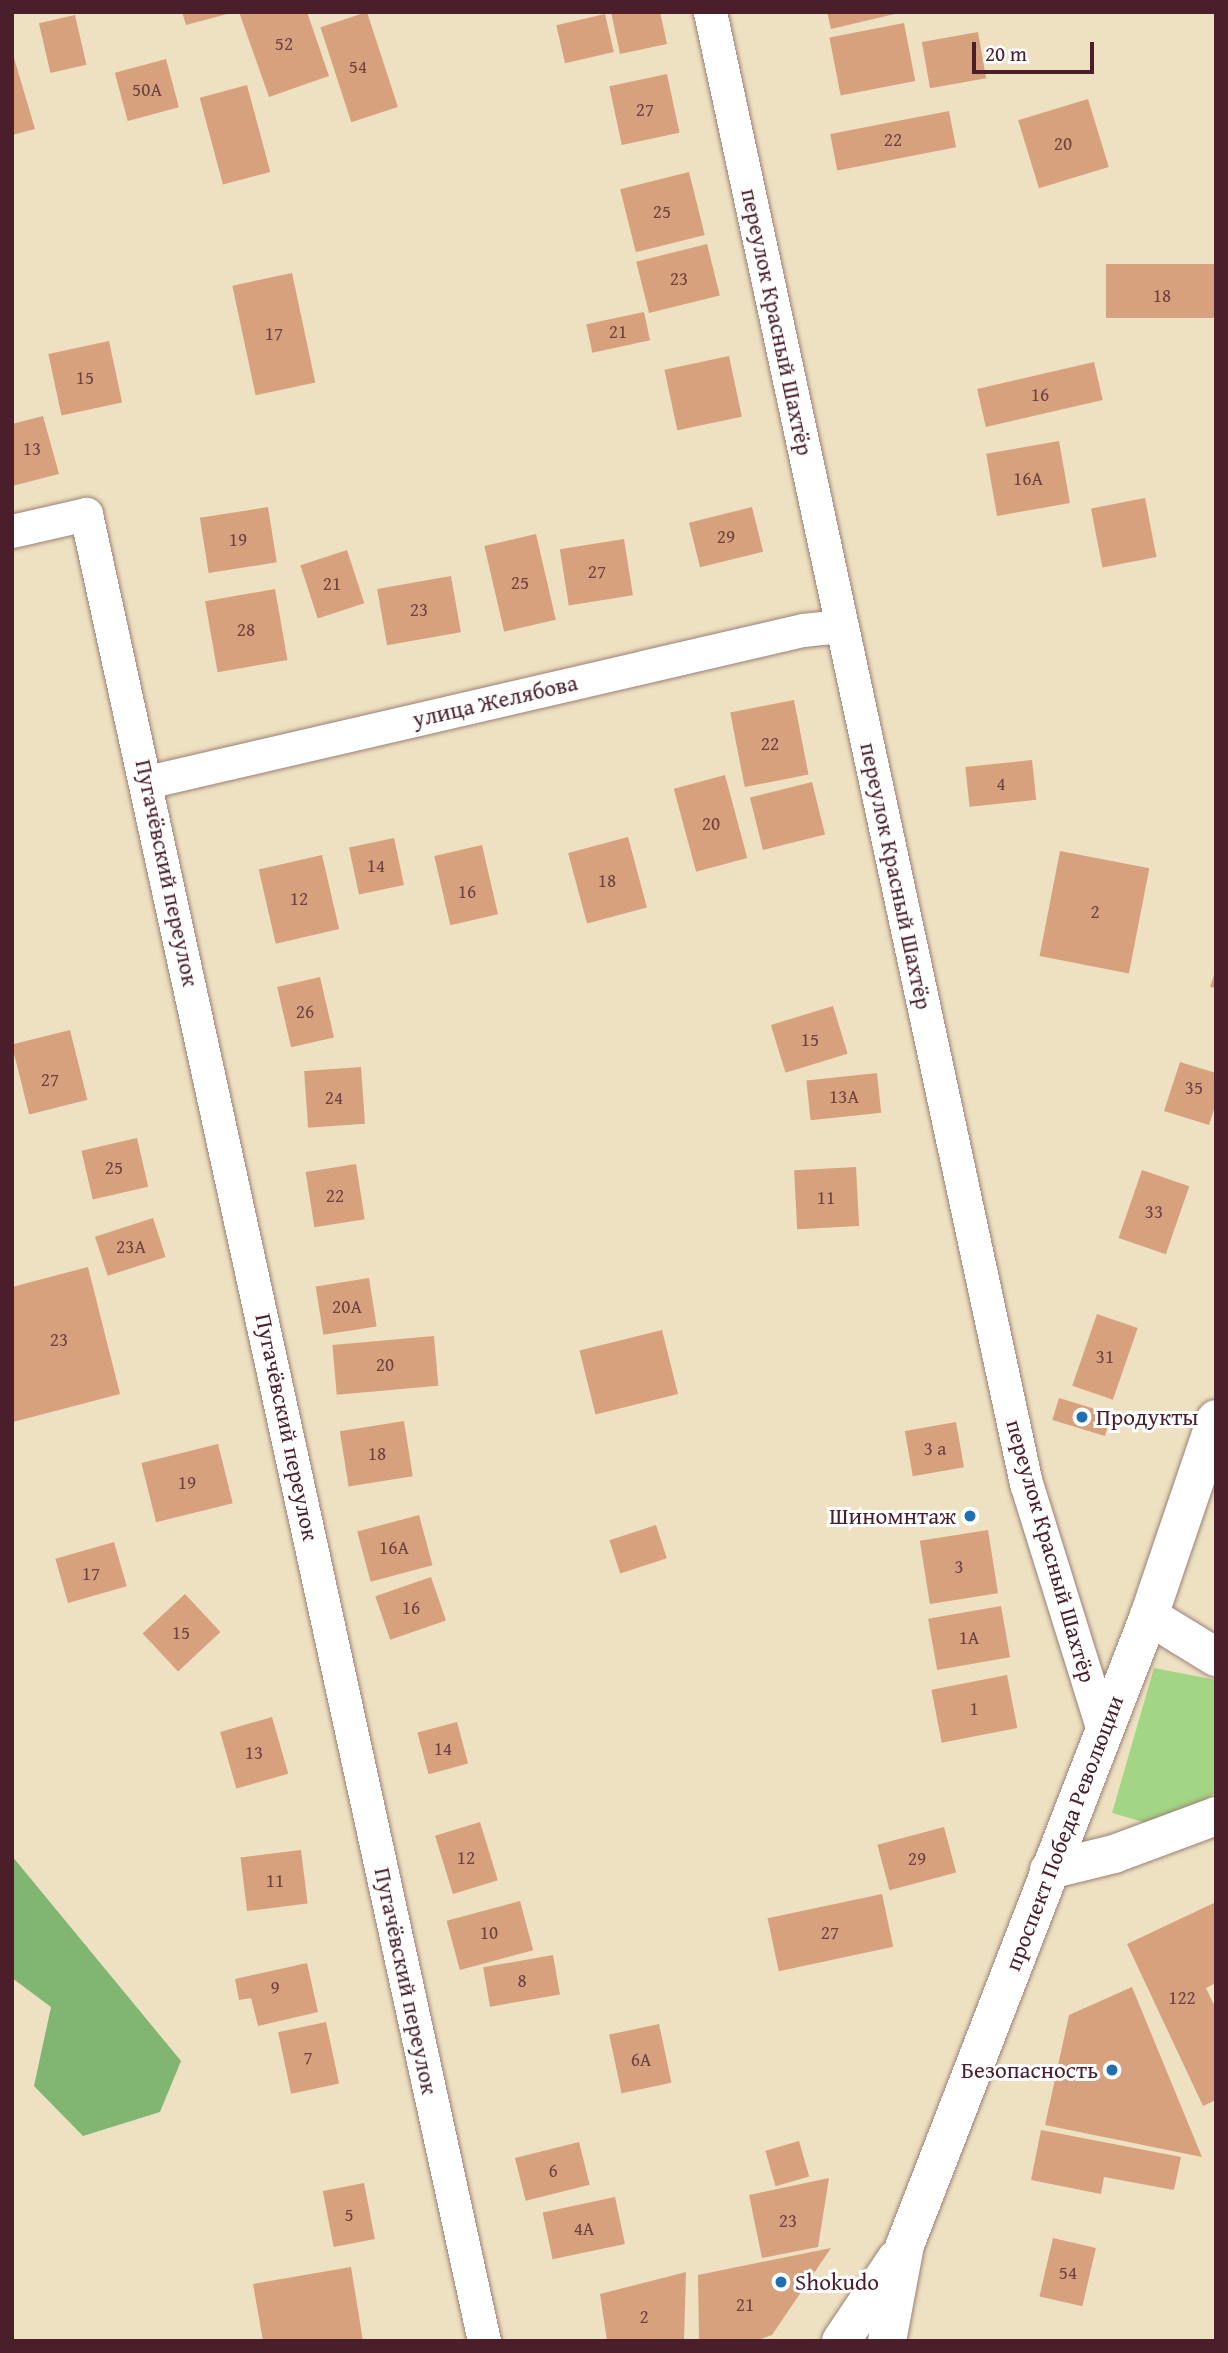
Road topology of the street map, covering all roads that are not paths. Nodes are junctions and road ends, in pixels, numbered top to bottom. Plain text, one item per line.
1 (710, 12) edge
2 (12, 531) edge
3 (842, 626) junction
4 (147, 782) junction
5 (1216, 1419) edge
6 (1149, 1616) junction
7 (1216, 1657) edge
8 (1104, 1734) junction
9 (1216, 1816) edge
10 (1049, 1870) junction
11 (905, 2245) junction
12 (484, 2341) edge
13 (841, 2341) edge
14 (887, 2341) edge

1 - 3 street, переулок Красный Шахтёр
2 - 4 street, Пугачёвский переулок
3 - 4 street, улица Желябова
3 - 8 street, переулок Красный Шахтёр
4 - 12 street, Пугачёвский переулок
5 - 6 main road, проспект Победа Революции
6 - 7 main road
6 - 8 main road, проспект Победа Революции
8 - 10 main road, проспект Победа Революции
9 - 10 main road
10 - 11 main road, проспект Победа Революции
11 - 13 main road, проспект Победа Революции
11 - 14 main road, проспект Победа Революции

